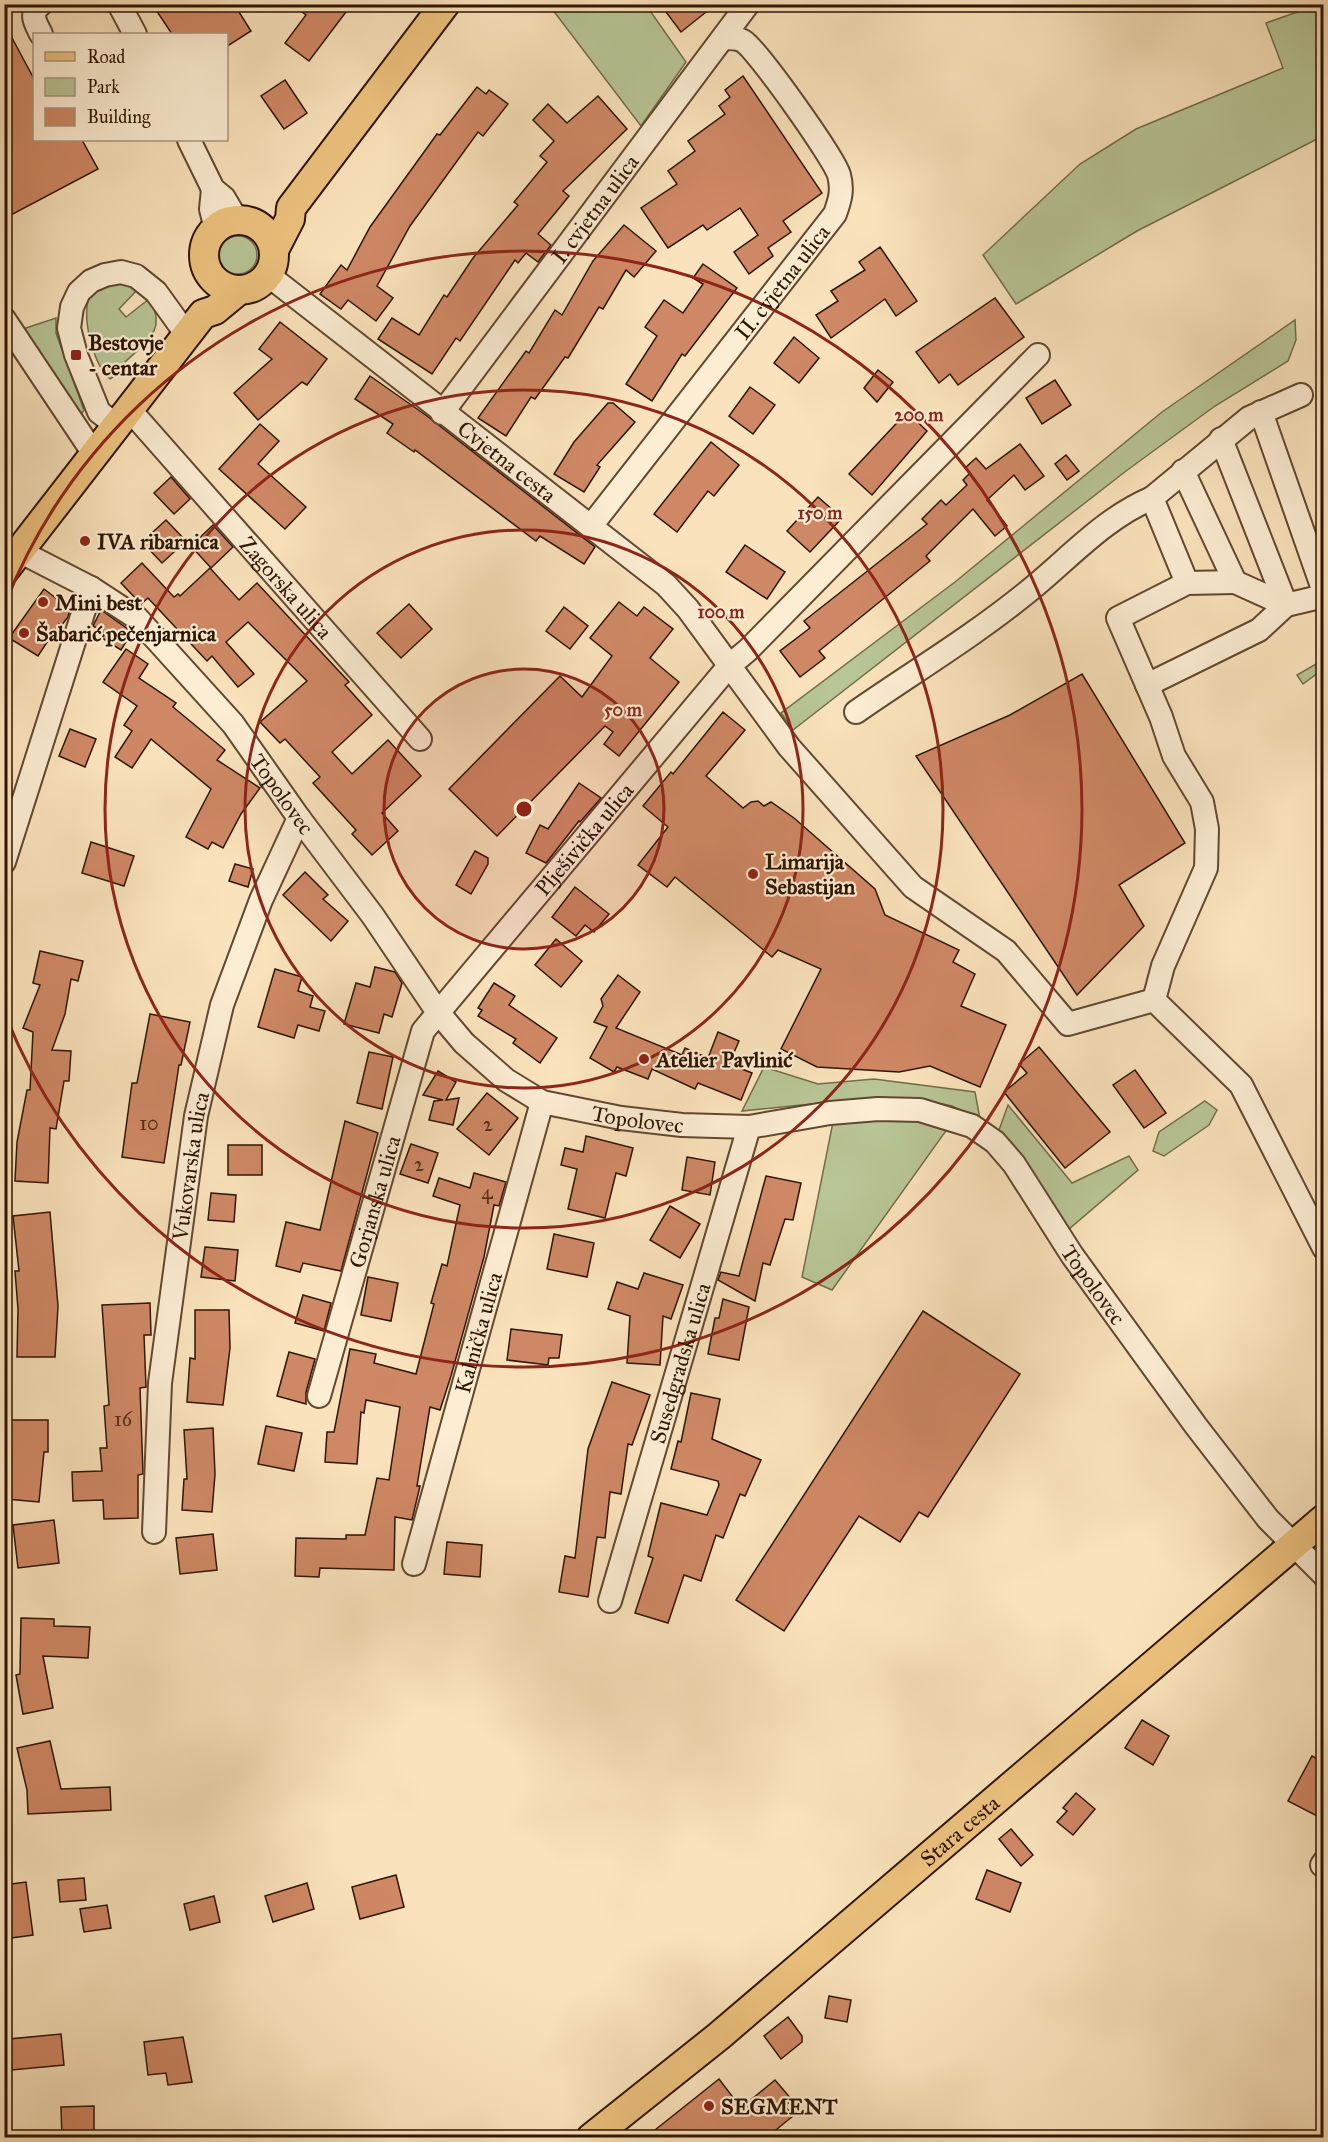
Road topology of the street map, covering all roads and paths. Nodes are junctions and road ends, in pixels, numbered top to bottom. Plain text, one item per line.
1 (41, 4) edge
2 (119, 4) edge
3 (445, 4) edge
4 (748, 4) edge
5 (41, 33) edge
6 (134, 33) edge
7 (725, 38) junction
8 (189, 141) edge
9 (291, 208) junction
10 (236, 224) junction
11 (271, 262) junction
12 (206, 268) junction
13 (238, 291) junction
14 (4, 319) edge
15 (195, 325) junction
16 (1038, 356) dead end
17 (1301, 395) dead end
18 (1261, 412) junction
19 (442, 413) junction
20 (123, 417) junction
21 (1221, 439) junction
22 (94, 454) junction
23 (1183, 471) junction
24 (1152, 498) junction
25 (591, 526) junction
26 (10, 559) edge
27 (1235, 582) junction
28 (1187, 583) junction
29 (91, 588) junction
30 (1323, 594) edge
31 (1286, 605) junction
32 (729, 666) junction
33 (1147, 685) junction
34 (856, 712) dead end
35 (420, 739) dead end
36 (299, 818) junction
37 (4, 862) edge
38 (1154, 1000) junction
39 (437, 1011) junction
40 (542, 1102) junction
41 (749, 1127) junction
42 (1323, 1248) edge
43 (319, 1396) dead end
44 (1323, 1519) edge
45 (154, 1532) dead end
46 (1292, 1545) junction
47 (414, 1564) dead end
48 (1323, 1575) edge
49 (610, 1601) dead end
50 (591, 2138) edge

1 - 5 street
2 - 6 street
3 - 9 main road
4 - 7 street, I. cvjetna ulica
7 - 19 street, I. cvjetna ulica
7 - 25 street, II. cvjetna ulica
8 - 10 street
9 - 10 main road
9 - 11 main road
10 - 11 main road
10 - 12 main road
11 - 13 main road
11 - 19 street, Cvjetna cesta
12 - 13 main road
12 - 15 main road
13 - 15 main road
14 - 22 street
15 - 20 main road
15 - 20 street, Zagorska ulica
16 - 32 street, Plješivička ulica
17 - 18 street
18 - 21 street
18 - 30 street
19 - 25 street, Cvjetna cesta
20 - 22 main road
20 - 35 street, Zagorska ulica
21 - 23 street
21 - 31 street
22 - 26 main road
23 - 24 street
23 - 27 street
24 - 28 street
24 - 34 street
25 - 32 street, Cvjetna cesta
26 - 29 street, Topolovec
27 - 28 street
27 - 31 street
28 - 33 street
29 - 36 street, Topolovec
29 - 37 street
30 - 31 street
31 - 33 street
32 - 38 street, Cvjetna cesta
32 - 39 street, Plješivička ulica
33 - 38 street
36 - 39 street, Topolovec
36 - 45 street, Vukovarska ulica
38 - 42 street
39 - 40 street, Topolovec
39 - 43 street, Gorjanska ulica
40 - 41 street, Topolovec
40 - 47 street, Kalnička ulica
41 - 46 street, Topolovec
41 - 49 street, Susedgradska ulica
44 - 46 main road, Stara cesta
46 - 48 street, Topolovec
46 - 50 main road, Stara cesta

